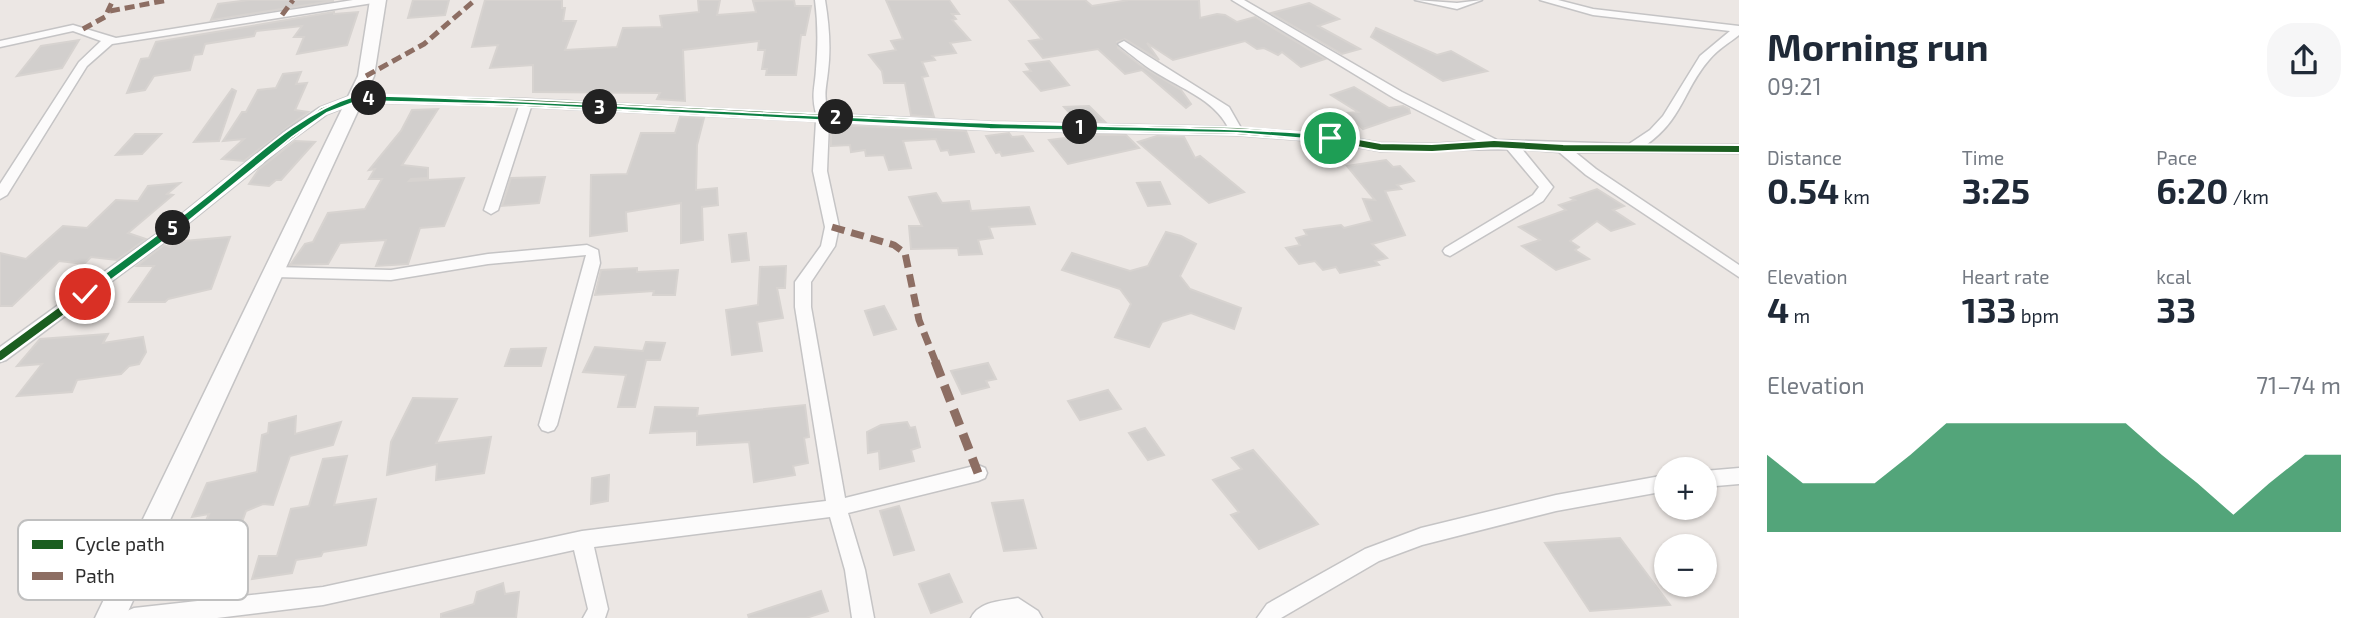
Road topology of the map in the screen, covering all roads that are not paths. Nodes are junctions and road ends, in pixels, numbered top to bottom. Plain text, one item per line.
1 (375, 0) edge
2 (820, 0) edge
3 (1237, 0) edge
4 (1420, 0) edge
5 (1477, 0) edge
6 (1545, 0) edge
7 (1739, 29) edge
8 (108, 41) junction
9 (0, 44) edge
10 (1124, 44) dead end
11 (357, 98) junction
12 (526, 103) junction
13 (823, 116) junction
14 (1237, 131) junction
15 (1494, 144) junction
16 (1511, 145) junction
17 (1563, 148) junction
18 (1632, 148) junction
19 (1739, 149) edge
20 (2, 187) edge
21 (491, 210) dead end
22 (1450, 251) dead end
23 (275, 272) junction
24 (1739, 272) edge
25 (0, 356) edge
26 (548, 425) dead end
27 (978, 473) dead end
28 (1739, 475) edge
29 (1717, 478) edge
30 (1654, 485) edge
31 (837, 508) junction
32 (157, 520) edge
33 (582, 540) junction
34 (119, 600) edge
35 (110, 618) edge
36 (134, 618) edge
37 (594, 618) edge
38 (863, 618) edge
39 (982, 618) edge
40 (1031, 618) edge
41 (1268, 618) edge

1 - 8 street
1 - 11 street
2 - 13 street
3 - 15 street
4 - 5 street
6 - 7 street
7 - 18 street
8 - 9 street
8 - 20 street
10 - 14 street
11 - 12 street
11 - 23 street
11 - 25 street
12 - 13 street
12 - 21 street
13 - 14 street
13 - 31 street
14 - 15 street
15 - 16 street
16 - 17 street
16 - 22 street
17 - 18 street
17 - 24 street
18 - 19 street
23 - 26 street
23 - 32 street
27 - 31 street
28 - 29 street
30 - 41 street
31 - 33 street
31 - 38 street
33 - 36 street
33 - 37 street
34 - 35 street
39 - 40 street

